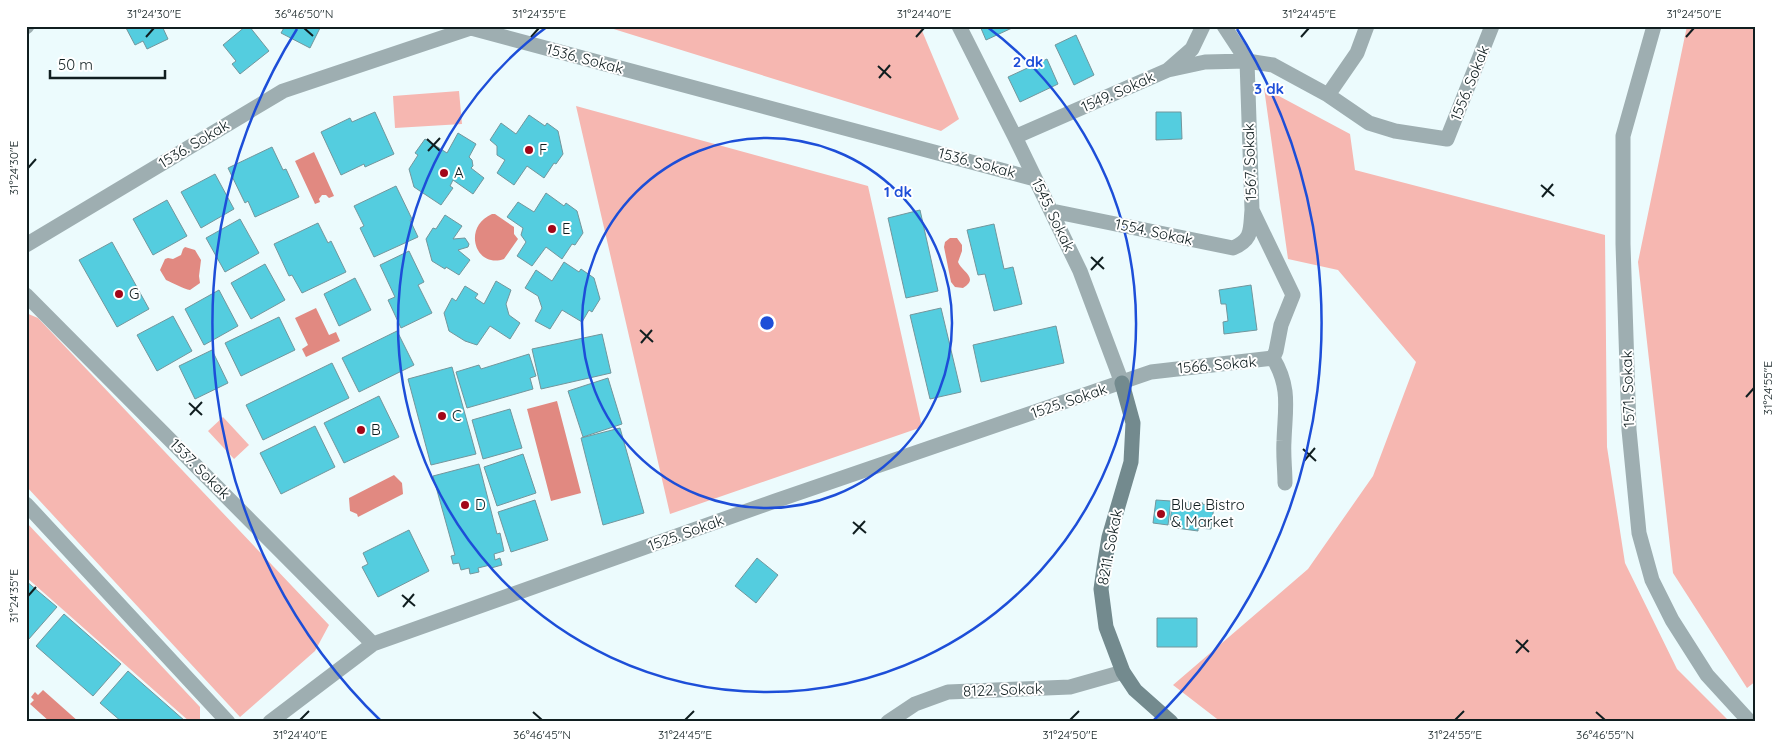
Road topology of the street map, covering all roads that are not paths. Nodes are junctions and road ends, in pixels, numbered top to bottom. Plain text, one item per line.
1 (959, 26) edge
2 (1203, 26) edge
3 (1224, 26) edge
4 (1367, 26) edge
5 (1492, 26) edge
6 (1654, 26) edge
7 (469, 27) edge
8 (1247, 61) junction
9 (1168, 70) junction
10 (1328, 96) junction
11 (1015, 137) junction
12 (1035, 179) junction
13 (1252, 210) junction
14 (1052, 211) junction
15 (1250, 232) joint
16 (26, 244) edge
17 (26, 295) edge
18 (1273, 358) junction
19 (1122, 383) junction
20 (1285, 483) dead end
21 (26, 504) edge
22 (373, 644) junction
23 (1123, 672) junction
24 (228, 722) edge
25 (270, 722) edge
26 (888, 722) edge
27 (1171, 722) edge
28 (1750, 722) edge

1 - 11 street, 1545. Sokak
2 - 9 street, 1549. Sokak
3 - 8 street
4 - 10 street
5 - 10 street, 1556. Sokak
6 - 28 street, 1571. Sokak
7 - 12 street, 1536. Sokak
7 - 16 street, 1536. Sokak
8 - 9 street
8 - 10 street
8 - 13 street, 1567. Sokak
9 - 11 street, 1549. Sokak
11 - 12 street, 1545. Sokak
12 - 14 street, 1545. Sokak
13 - 15 street, 1567. Sokak
13 - 18 street, 1566. Sokak
14 - 15 street, 1554. Sokak
14 - 19 street, 1545. Sokak
17 - 22 street, 1537. Sokak
18 - 19 street, 1566. Sokak
18 - 20 street
19 - 22 street, 1525. Sokak
19 - 23 street, 8211. Sokak
21 - 24 street
22 - 25 street, 1525. Sokak
23 - 26 street, 8122. Sokak
23 - 27 street, 8211. Sokak

